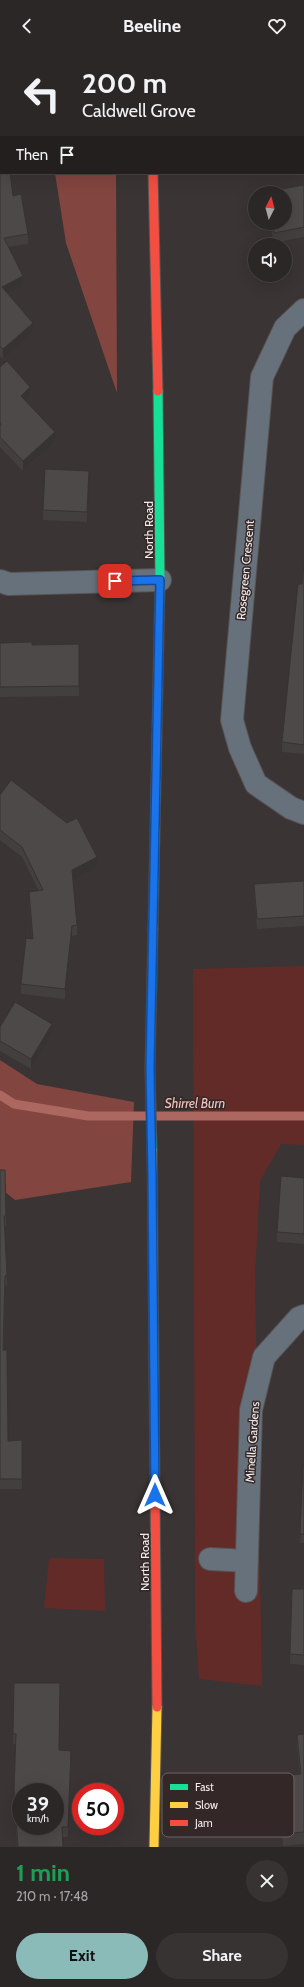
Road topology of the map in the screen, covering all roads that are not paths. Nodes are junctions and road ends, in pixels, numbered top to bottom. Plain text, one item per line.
1 (153, 174) edge
2 (304, 310) edge
3 (160, 580) junction
4 (0, 581) edge
5 (304, 813) edge
6 (304, 1316) edge
7 (210, 1558) dead end
8 (247, 1561) junction
9 (246, 1591) dead end
10 (154, 1847) edge

1 - 3 main road, North Road
2 - 5 street, Rosegreen Crescent
3 - 4 street
3 - 10 main road, North Road
6 - 8 street, Minella Gardens
7 - 8 street
8 - 9 street, Minella Gardens

